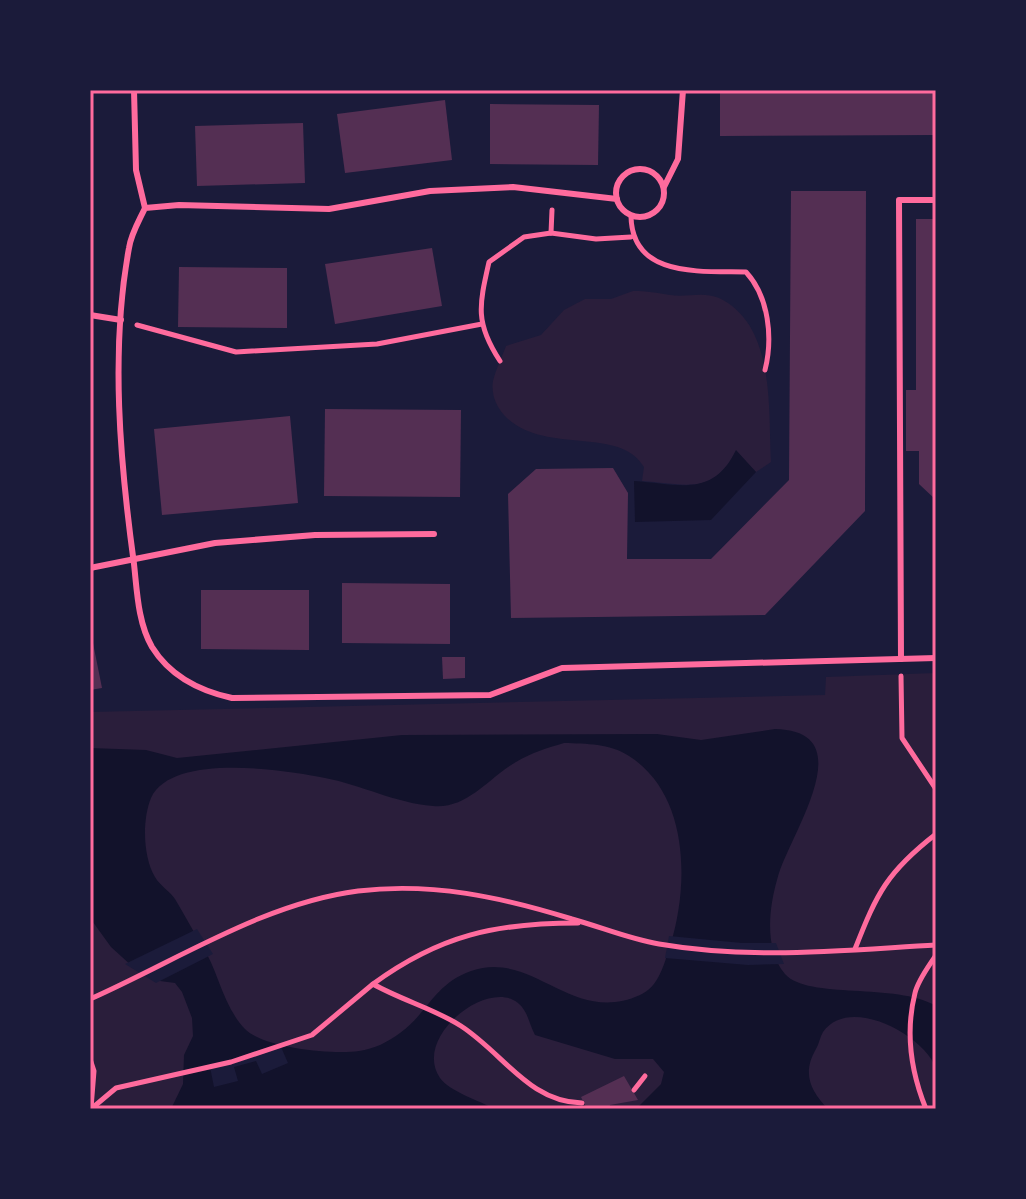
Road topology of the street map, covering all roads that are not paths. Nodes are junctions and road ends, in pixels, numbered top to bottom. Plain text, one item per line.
1 (134, 90) edge
2 (683, 90) edge
3 (664, 187) junction
4 (617, 199) junction
5 (936, 200) edge
6 (145, 208) junction
7 (90, 315) edge
8 (121, 320) junction
9 (434, 534) dead end
10 (133, 558) junction
11 (90, 568) edge
12 (936, 658) edge
13 (901, 659) junction

1 - 6 lane
2 - 3 lane
3 - 4 lane
3 - 4 lane
4 - 6 lane
5 - 13 lane
6 - 8 lane
7 - 8 lane
8 - 10 lane
9 - 10 lane
10 - 11 lane
10 - 13 lane
12 - 13 lane

